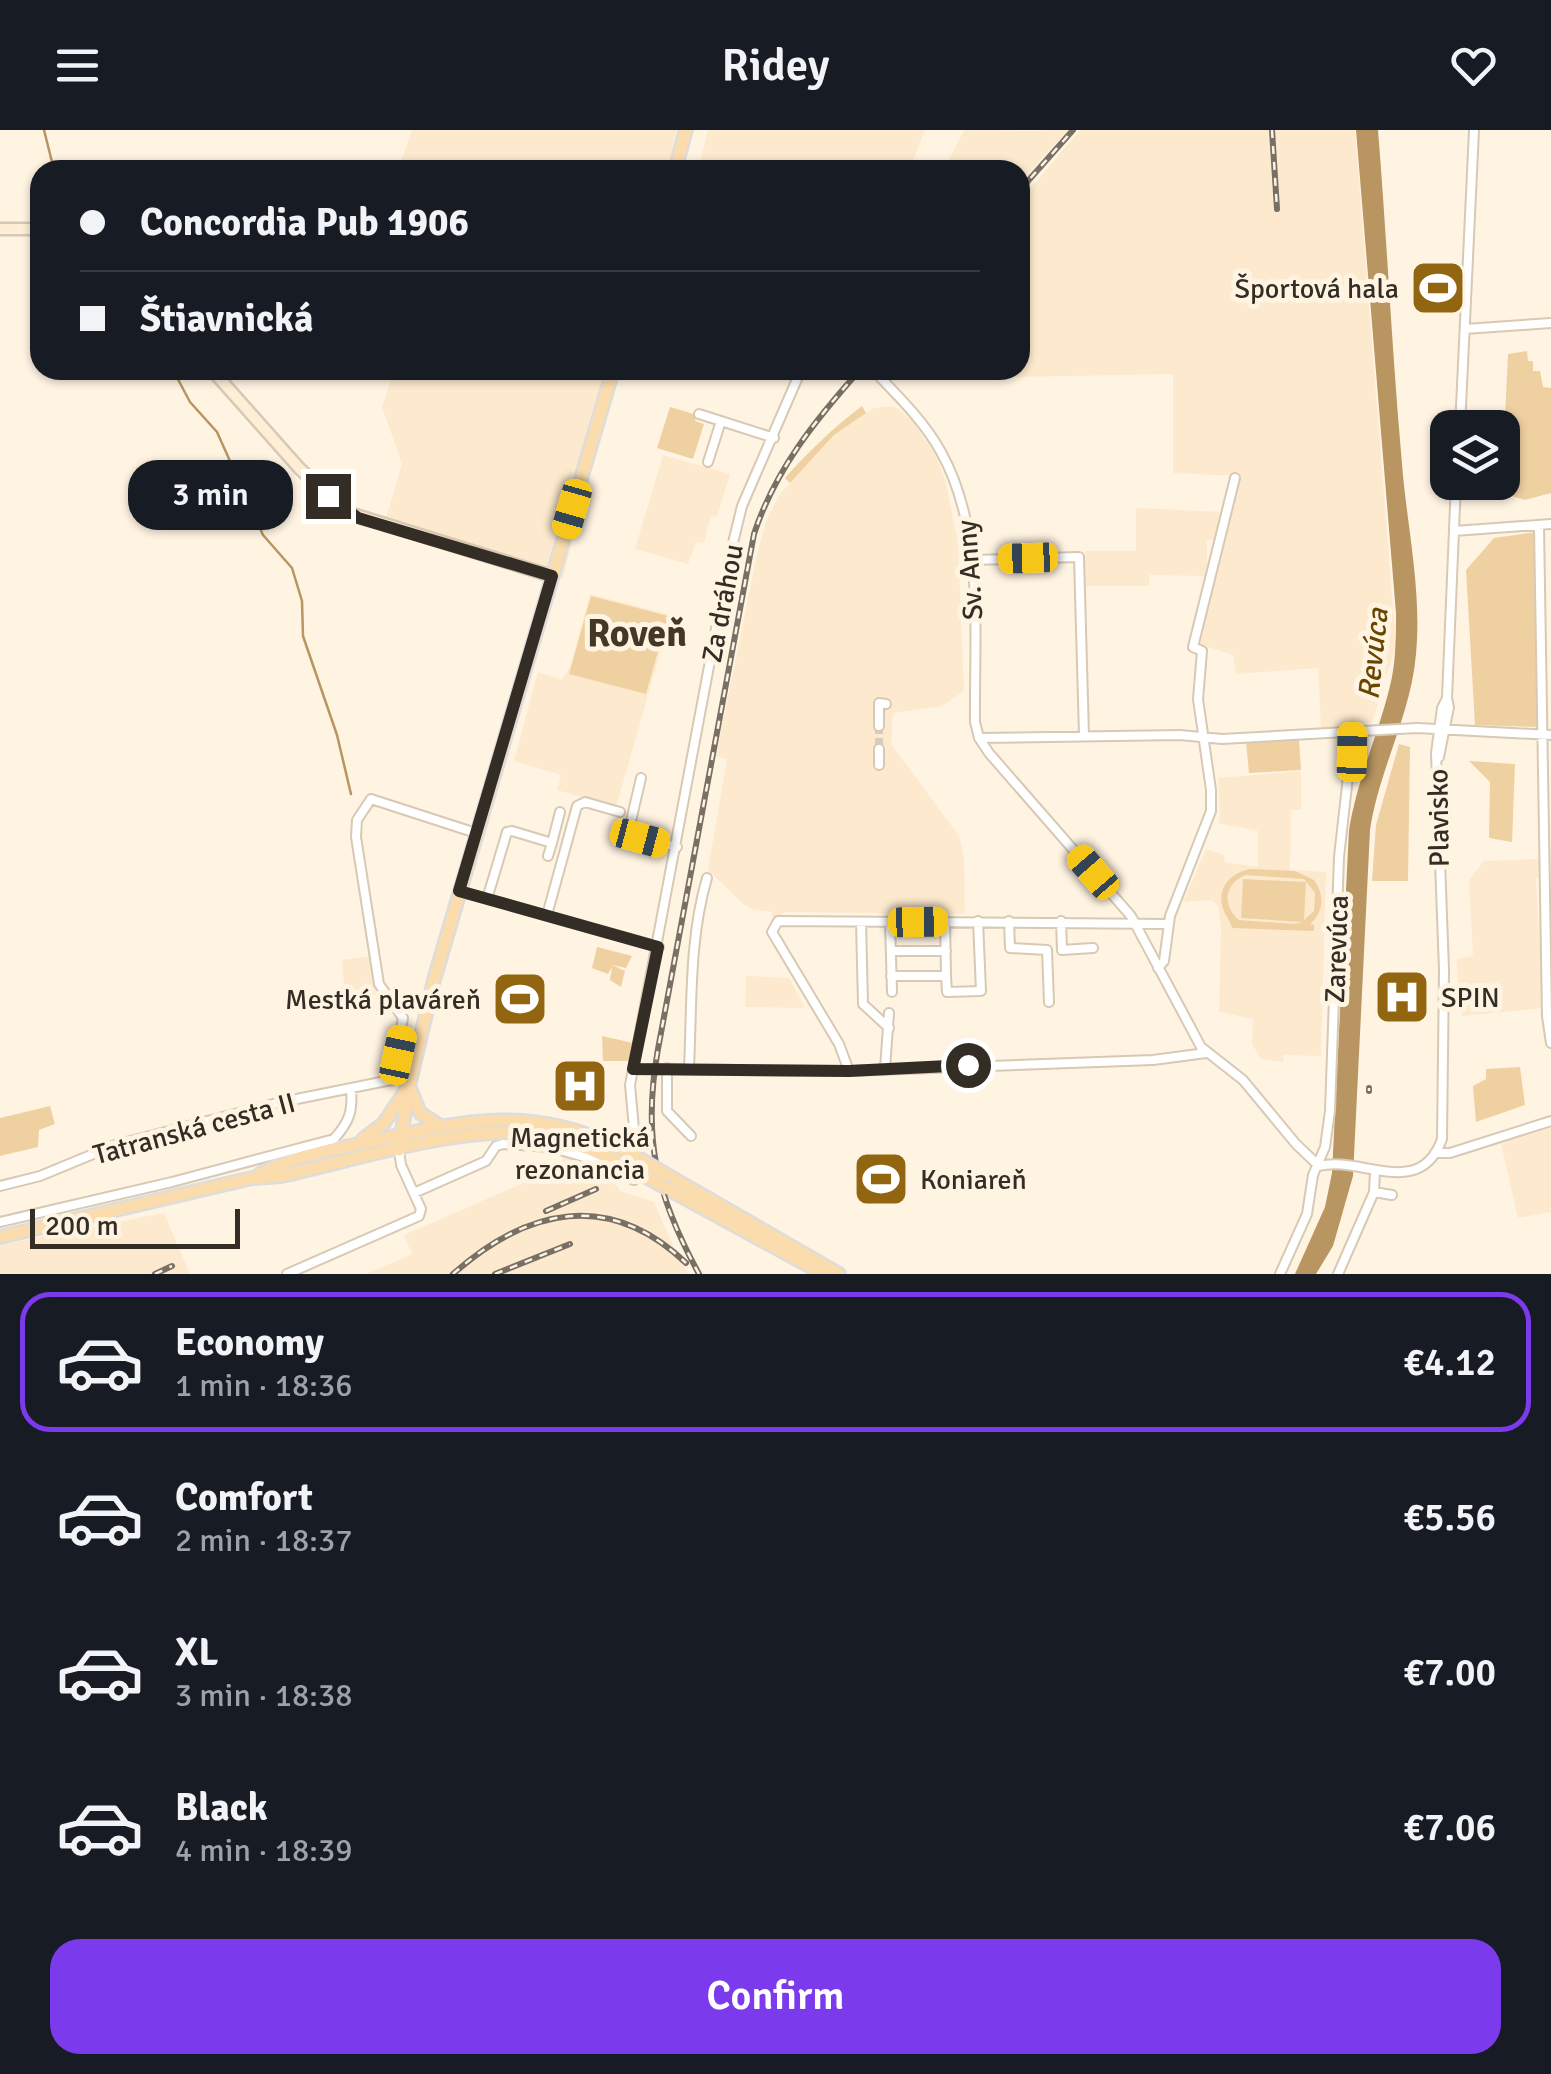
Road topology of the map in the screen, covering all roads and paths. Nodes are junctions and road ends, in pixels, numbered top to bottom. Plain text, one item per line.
1 (686, 130) edge
2 (1474, 130) edge
3 (678, 160) edge
4 (30, 228) edge
5 (0, 229) edge
6 (1551, 323) edge
7 (1465, 329) junction
8 (221, 380) edge
9 (610, 380) edge
10 (797, 380) edge
11 (882, 380) edge
12 (1461, 410) edge
13 (699, 414) dead end
14 (720, 421) junction
15 (774, 438) junction
16 (708, 462) dead end
17 (1234, 478) dead end
18 (1455, 500) edge
19 (1551, 524) edge
20 (1539, 526) junction
21 (1454, 531) junction
22 (972, 560) junction
23 (552, 576) junction
24 (886, 704) dead end
25 (878, 726) tunnel mouth
26 (1442, 728) junction
27 (1353, 732) junction
28 (1547, 734) edge
29 (1084, 736) junction
30 (979, 738) junction
31 (1202, 738) junction
32 (879, 749) tunnel mouth
33 (879, 765) dead end
34 (1547, 767) edge
35 (642, 778) dead end
36 (1547, 790) edge
37 (560, 812) dead end
38 (618, 812) dead end
39 (476, 833) junction
40 (552, 843) junction
41 (677, 847) junction
42 (548, 856) dead end
43 (707, 878) dead end
44 (459, 891) junction
45 (487, 899) junction
46 (548, 916) junction
47 (978, 921) junction
48 (1009, 921) junction
49 (1062, 921) junction
50 (861, 922) junction
51 (890, 922) junction
52 (946, 922) junction
53 (1134, 923) junction
54 (1169, 924) junction
55 (1549, 931) edge
56 (658, 947) junction
57 (1092, 948) dead end
58 (891, 951) junction
59 (946, 951) junction
60 (1158, 968) junction
61 (892, 976) junction
62 (946, 976) junction
63 (892, 992) dead end
64 (1050, 1002) dead end
65 (890, 1013) dead end
66 (890, 1028) junction
67 (1551, 1043) edge
68 (1206, 1053) junction
69 (668, 1068) junction
70 (689, 1068) junction
71 (633, 1069) junction
72 (886, 1069) junction
73 (849, 1071) junction
74 (409, 1086) junction
75 (351, 1089) junction
76 (1551, 1121) edge
77 (440, 1126) junction
78 (400, 1135) junction
79 (691, 1136) dead end
80 (354, 1145) junction
81 (399, 1150) junction
82 (1435, 1153) junction
83 (619, 1155) junction
84 (1319, 1166) junction
85 (1375, 1171) junction
86 (252, 1178) junction
87 (667, 1182) junction
88 (0, 1186) edge
89 (1374, 1192) junction
90 (414, 1193) junction
91 (1392, 1195) dead end
92 (0, 1222) edge
93 (0, 1237) edge
94 (287, 1274) edge
95 (824, 1274) edge
96 (840, 1274) edge
97 (1280, 1274) edge
98 (1338, 1274) edge

1 - 3 main road
2 - 7 street
4 - 5 street
6 - 7 street
7 - 12 street
8 - 23 street
9 - 23 main road
10 - 15 street, Za dráhou
11 - 22 street, Sv. Anny
13 - 14 street
14 - 15 street
14 - 16 street
15 - 41 street, Za dráhou
17 - 31 street
18 - 21 street
19 - 20 street
20 - 21 street
20 - 28 street
21 - 26 street, Plavisko
22 - 29 street
22 - 30 street, Sv. Anny
23 - 39 main road
24 - 25 street
26 - 27 street
26 - 28 street
26 - 82 street, Plavisko
27 - 31 street
27 - 84 street, Zarevúca
28 - 34 street
29 - 30 street
29 - 31 street
30 - 53 street
31 - 54 street
32 - 33 street
34 - 36 street
35 - 41 street
36 - 55 street
37 - 40 street
38 - 46 street
39 - 44 main road
39 - 75 street, Tatranská cesta II
40 - 42 street
40 - 45 street
41 - 56 street, Za dráhou
43 - 70 street
44 - 45 street
44 - 74 main road
45 - 46 street
46 - 56 street
47 - 48 street
47 - 52 street
47 - 62 street
48 - 49 street
48 - 64 street
49 - 53 street
49 - 57 street
50 - 51 street
50 - 66 street
50 - 73 street
51 - 52 street
51 - 58 street
52 - 59 street
53 - 54 street
53 - 60 street
54 - 60 street
55 - 67 street
56 - 71 street, Za dráhou
58 - 59 street
58 - 61 street
59 - 62 street
60 - 68 street
61 - 62 street
61 - 63 street
65 - 66 street
66 - 72 street
68 - 72 street
68 - 84 street
69 - 70 street
69 - 71 street
69 - 79 street
70 - 73 street
71 - 90 street, Za dráhou
72 - 73 street
74 - 77 main road
74 - 78 main road
74 - 80 main road
75 - 88 street, Tatranská cesta II
75 - 92 street
76 - 82 street
77 - 78 main road
77 - 83 main road
78 - 80 main road
78 - 81 main road
80 - 86 main road
81 - 83 main road
81 - 86 main road
81 - 90 street
82 - 85 street
83 - 87 main road, bridge
84 - 85 street
84 - 97 street, Zarevúca
85 - 89 street
86 - 93 main road
87 - 95 main road
87 - 96 main road
89 - 91 street
89 - 98 street
90 - 94 street

